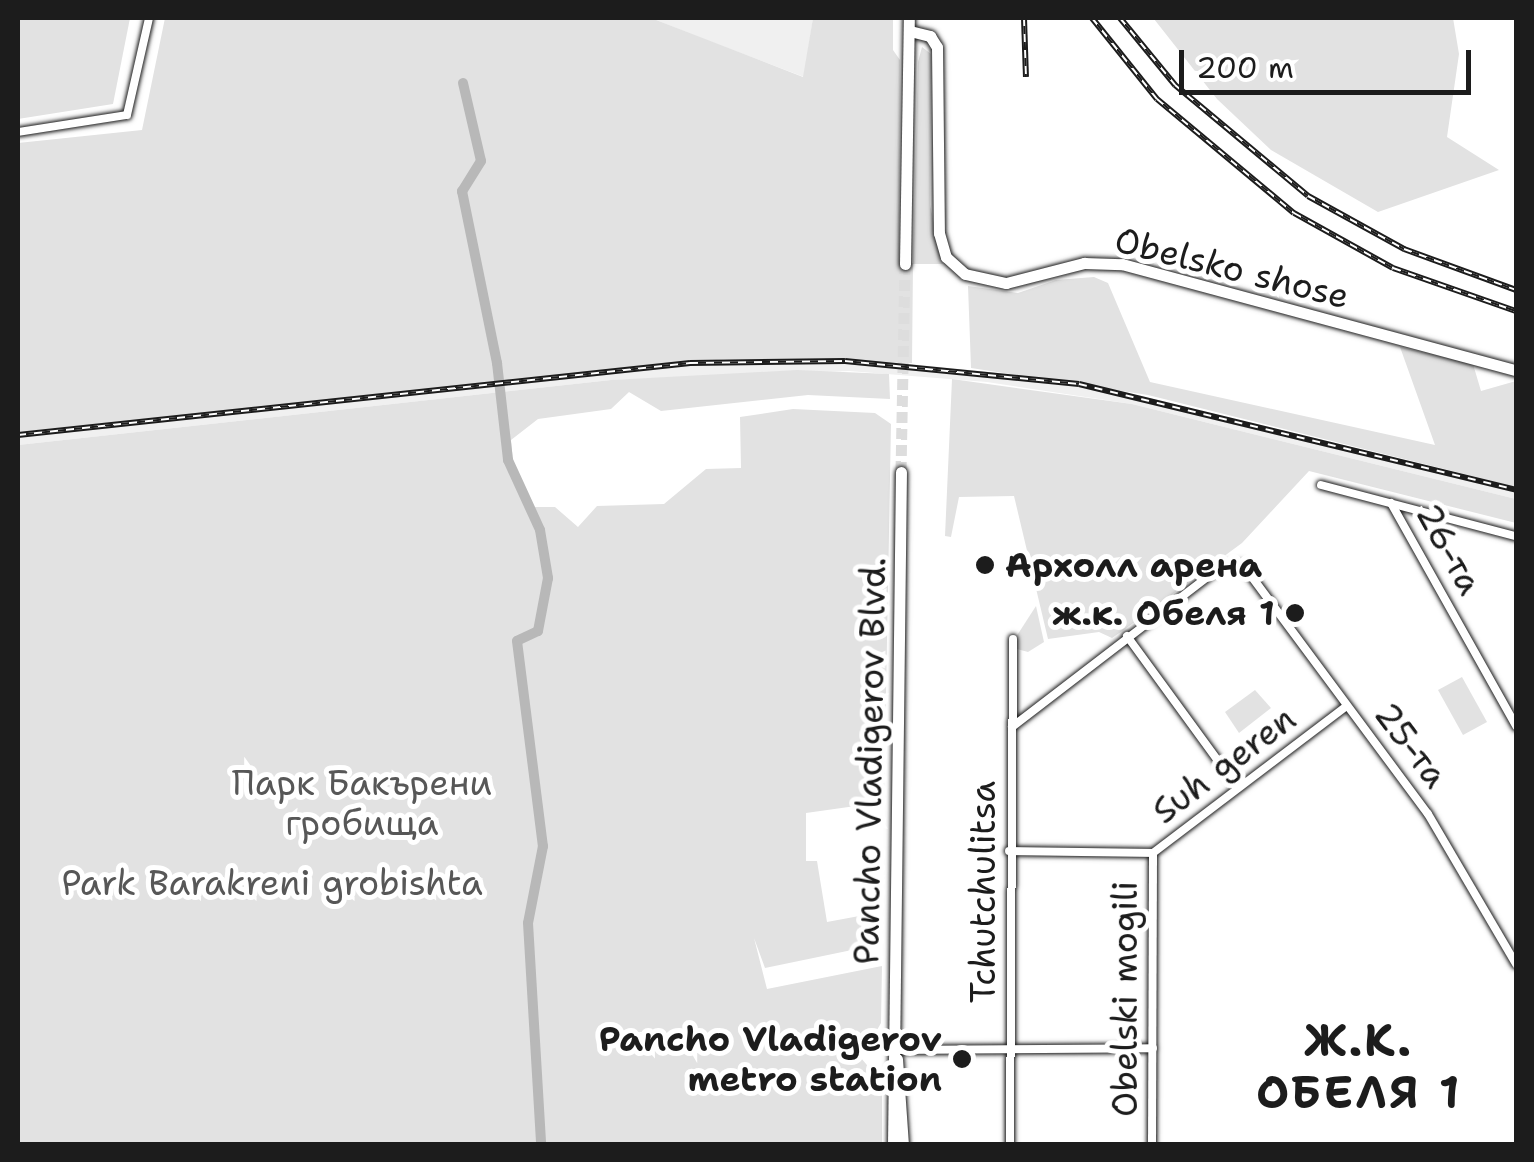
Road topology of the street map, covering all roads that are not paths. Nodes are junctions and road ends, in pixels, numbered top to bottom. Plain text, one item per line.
1 (149, 18) edge
2 (910, 24) edge
3 (18, 132) edge
4 (906, 264) tunnel mouth
5 (1516, 370) edge
6 (901, 472) tunnel mouth
7 (1321, 484) dead end
8 (1392, 503) junction
9 (1516, 536) edge
10 (1127, 636) junction
11 (1014, 640) dead end
12 (1347, 706) junction
13 (1012, 726) junction
14 (1516, 726) edge
15 (1238, 788) junction
16 (1010, 851) junction
17 (1153, 853) junction
18 (1513, 952) edge
19 (1516, 964) edge
20 (1153, 1048) junction
21 (894, 1050) junction
22 (1010, 1052) junction
23 (892, 1144) edge
24 (903, 1144) edge
25 (1010, 1144) edge
26 (1152, 1144) edge

1 - 3 street
2 - 4 street
2 - 5 street, Obelsko shose
6 - 21 street, Pancho Vladigerov Blvd.
7 - 8 street
8 - 9 street
8 - 14 street, 26-та
10 - 12 street, 25-та
10 - 13 street
10 - 15 street
11 - 13 street, Tchutchulitsa
12 - 15 street, Suh geren
12 - 18 street, 25-та
13 - 16 street, Tchutchulitsa
15 - 17 street, Suh geren
16 - 17 street, Suh geren
16 - 22 street, Tchutchulitsa
17 - 20 street, Obelski mogili
18 - 19 street, 25-та
20 - 22 street
20 - 26 street, Obelski mogili
21 - 22 street
21 - 23 street, Pancho Vladigerov Blvd.
21 - 24 street, Pancho Vladigerov Blvd.
22 - 25 street, Tchutchulitsa

